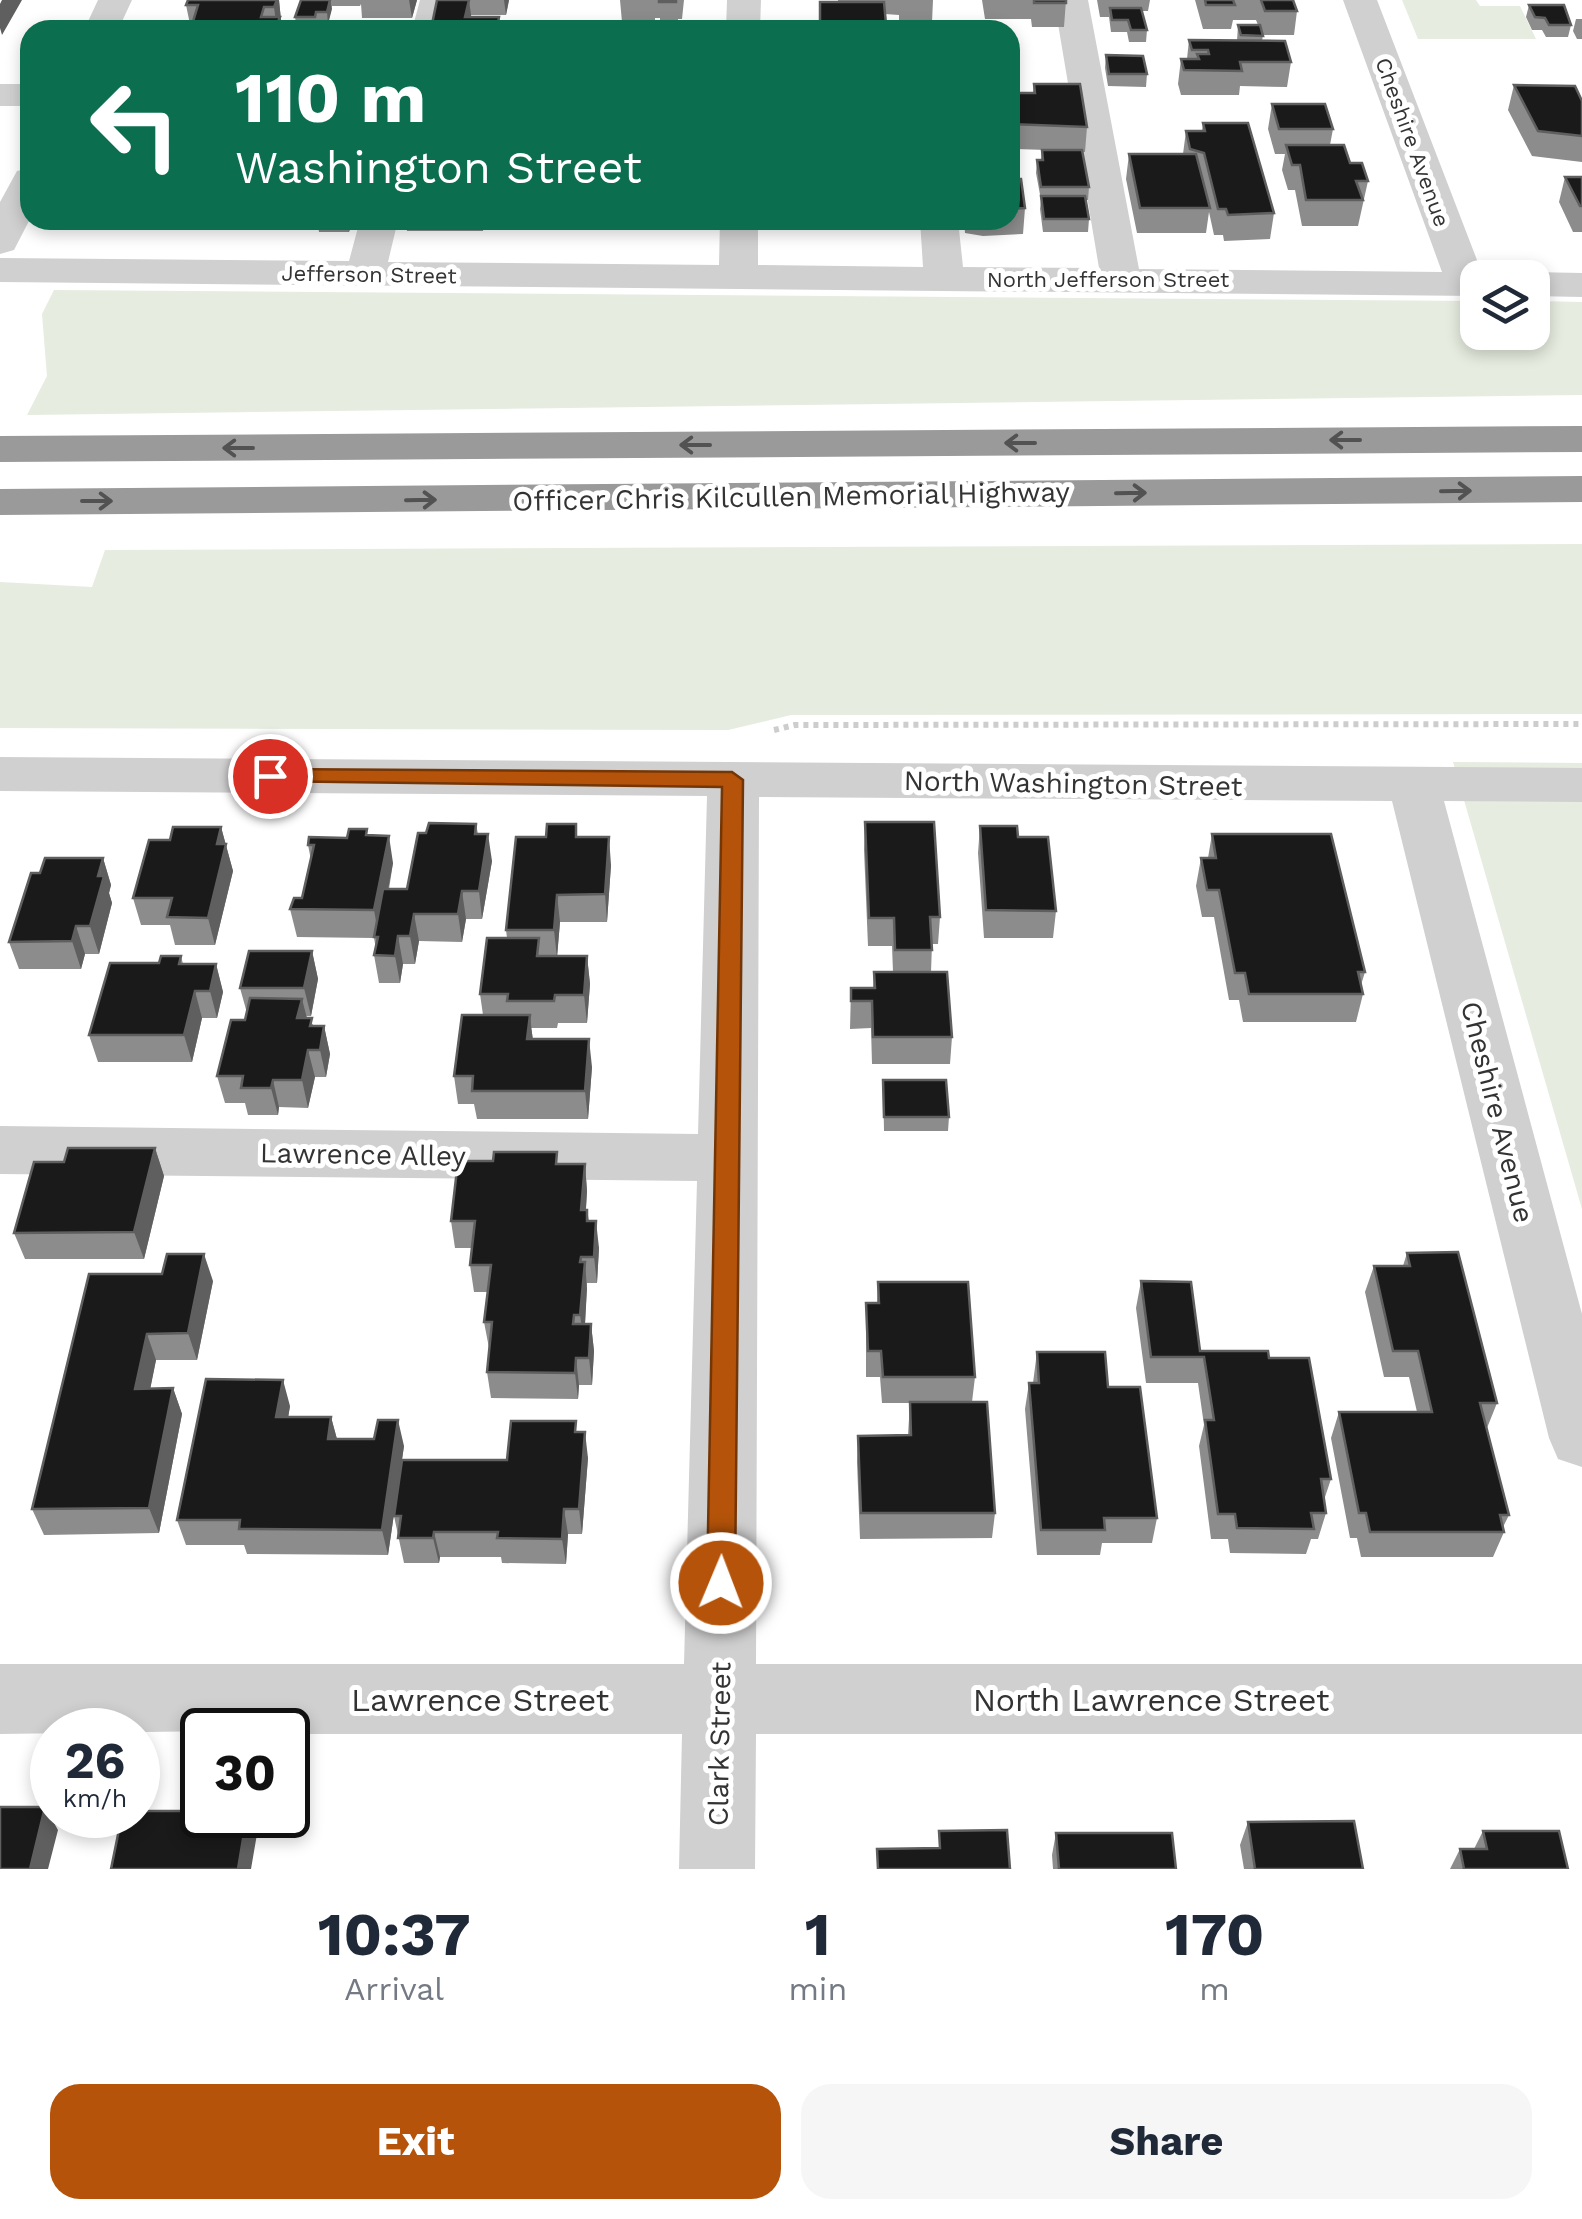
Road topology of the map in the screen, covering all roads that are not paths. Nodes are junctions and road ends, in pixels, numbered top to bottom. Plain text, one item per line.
1 (1071, 0) edge
2 (1360, 0) edge
3 (1050, 101) edge
4 (1089, 101) junction
5 (20, 200) edge
6 (376, 230) edge
7 (739, 230) edge
8 (940, 230) edge
9 (0, 242) edge
10 (1463, 260) edge
11 (0, 270) edge
12 (365, 274) junction
13 (738, 278) junction
14 (944, 278) junction
15 (1120, 278) junction
16 (1460, 284) edge
17 (1550, 284) edge
18 (1582, 285) edge
19 (1582, 439) edge
20 (0, 449) edge
21 (1582, 490) edge
22 (0, 502) edge
23 (0, 774) edge
24 (732, 780) junction
25 (1582, 785) edge
26 (1414, 786) junction
27 (0, 1150) edge
28 (727, 1158) junction
29 (1582, 1438) edge
30 (0, 1698) edge
31 (1582, 1699) edge
32 (720, 1702) junction
33 (716, 1869) edge

1 - 4 street
2 - 10 street, Cheshire Avenue
3 - 4 street
4 - 15 street
5 - 9 street
6 - 12 street
7 - 13 street
8 - 14 street
11 - 12 street, Jefferson Street
12 - 13 street, Jefferson Street
13 - 14 street, North Jefferson Street
14 - 15 street, North Jefferson Street
15 - 16 street, North Jefferson Street
17 - 18 street
19 -> 20 highway, Officer Chris Kilcullen Memorial Highway
22 -> 21 highway, Officer Chris Kilcullen Memorial Highway
23 - 24 street, North Washington Street
24 - 26 street, North Washington Street
24 - 28 street, Clark Street
25 - 26 street, North Washington Street
26 - 29 street, Cheshire Avenue
27 - 28 street, Lawrence Alley
28 - 32 street, Clark Street
30 - 32 street, Lawrence Street
31 - 32 street, North Lawrence Street
32 - 33 street, Clark Street

